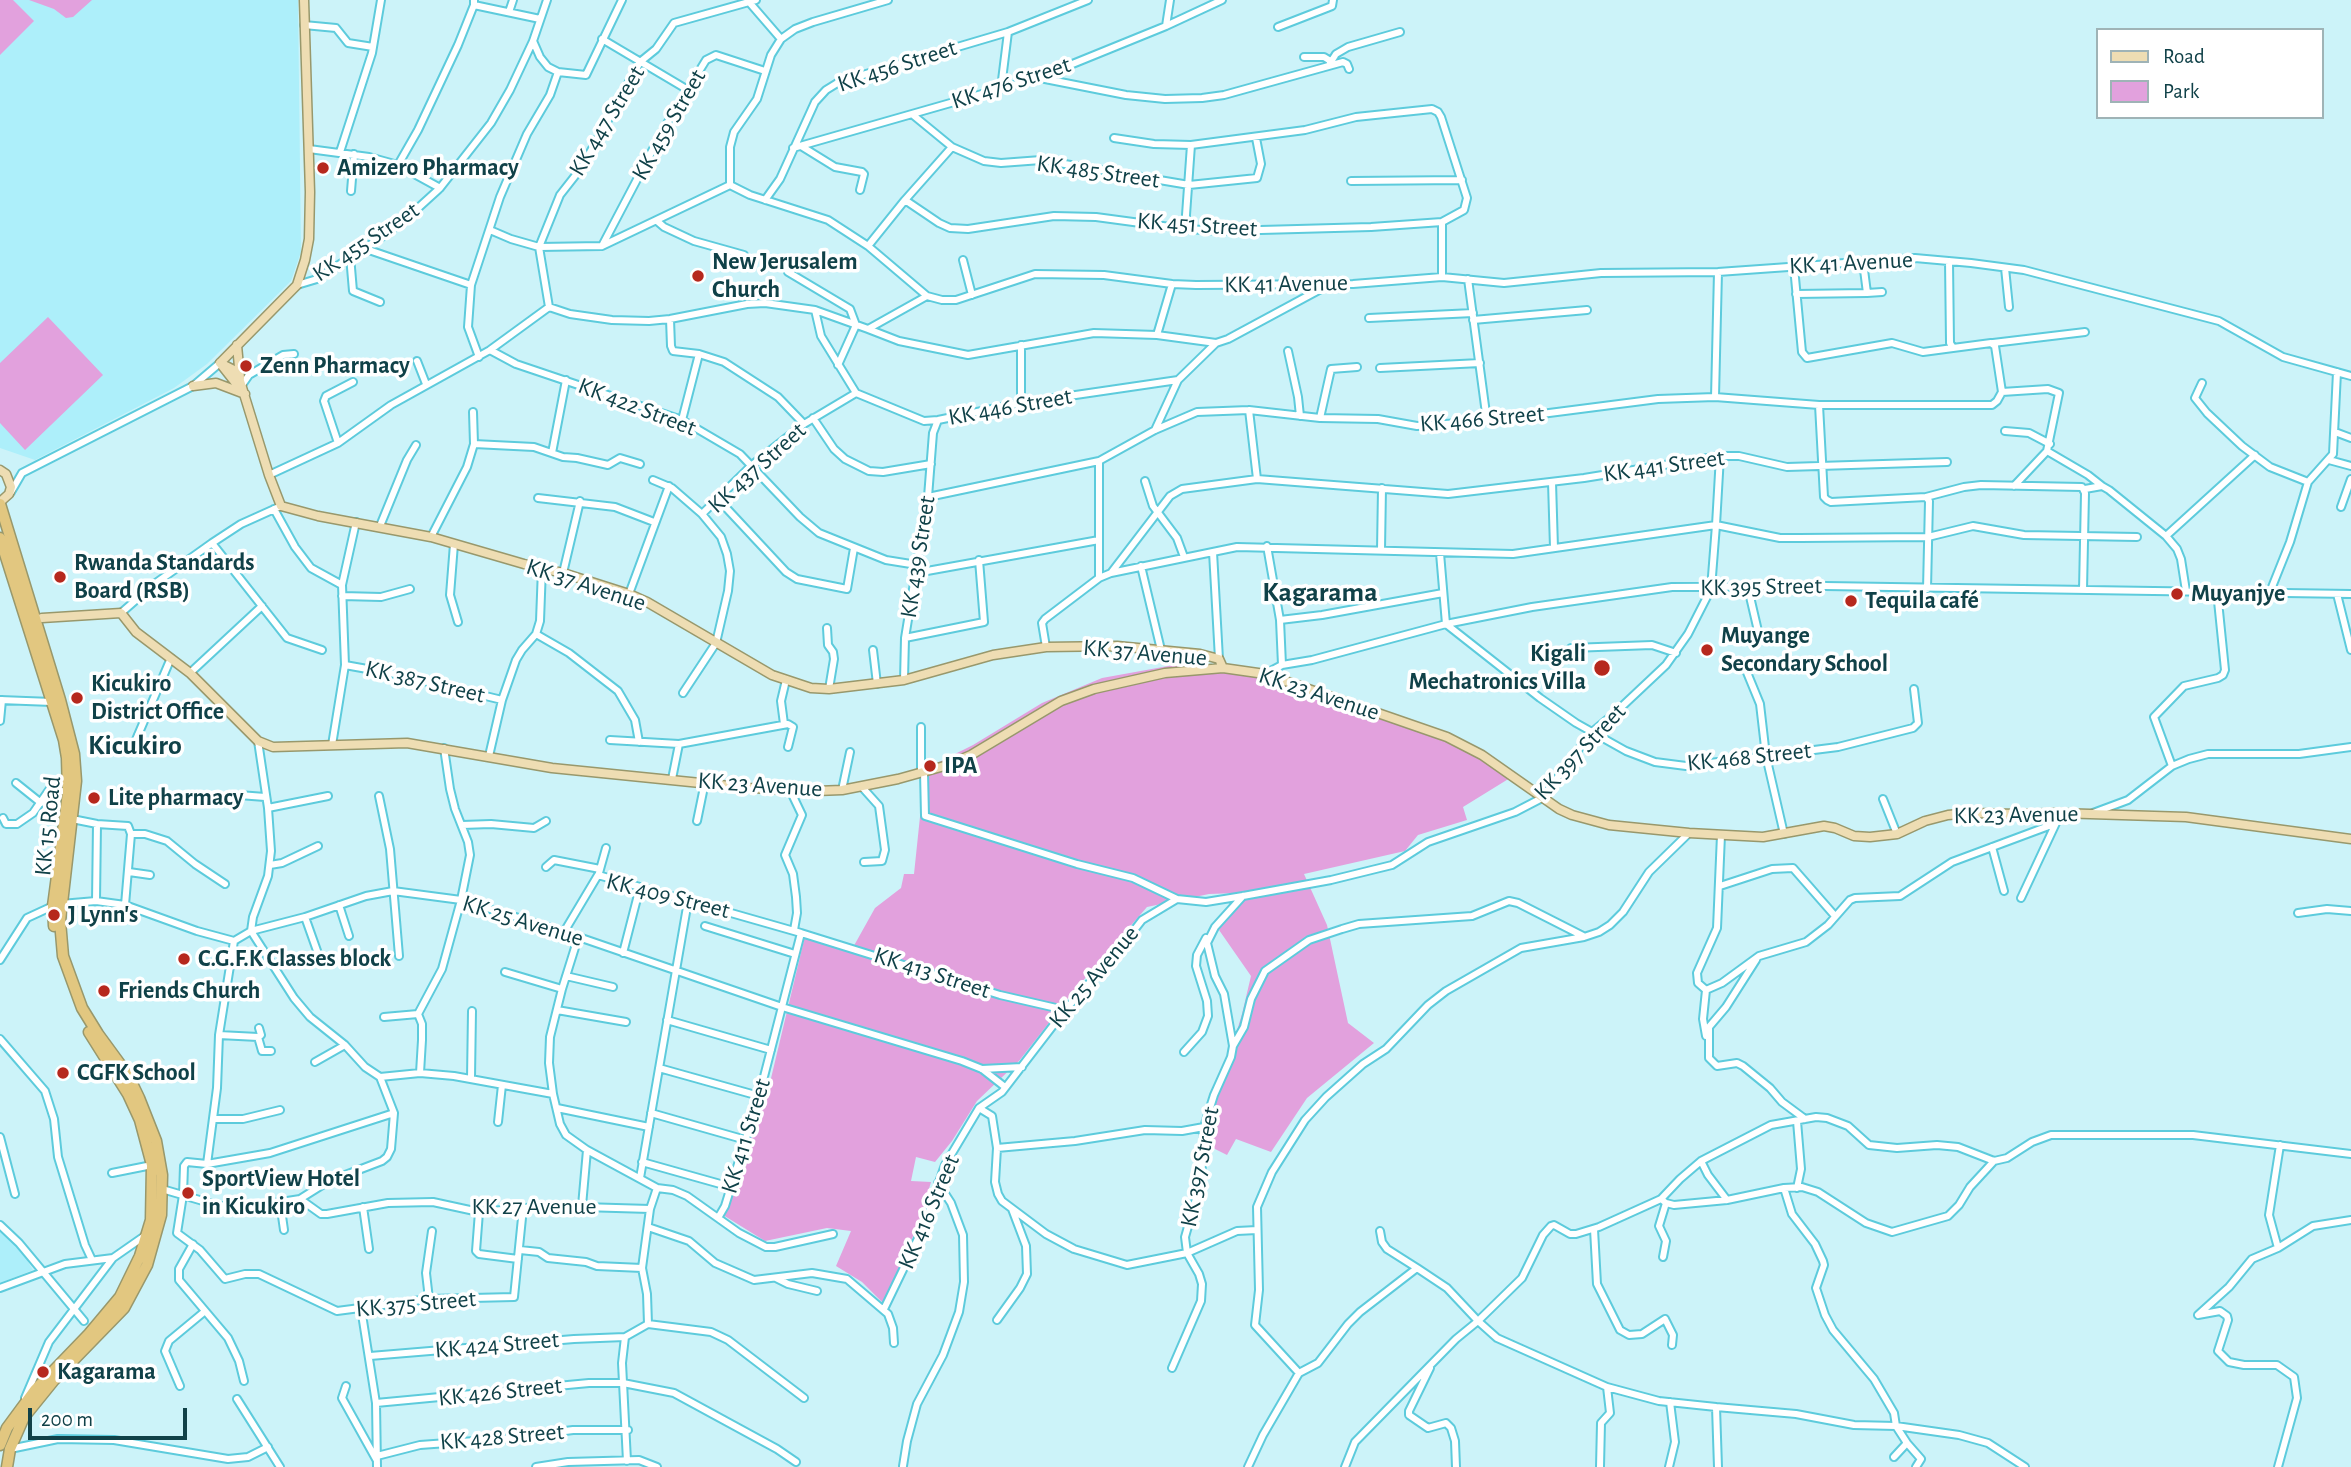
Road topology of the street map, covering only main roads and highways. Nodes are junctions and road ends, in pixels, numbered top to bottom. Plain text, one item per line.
1 (304, 0) edge
2 (237, 345) junction
3 (220, 363) junction
4 (193, 386) road end
5 (242, 387) junction
6 (1, 470) edge
7 (3, 500) edge
8 (4, 546) edge
9 (42, 618) junction
10 (39, 647) junction
11 (1223, 668) junction
12 (2351, 839) edge
13 (57, 905) junction
14 (157, 1189) junction
15 (5, 1447) edge
16 (7, 1467) edge

1 - 2 main road
2 - 3 main road
2 - 5 main road
3 - 5 main road
3 - 5 main road
4 - 5 main road
5 - 11 main road, KK 37 Avenue
6 - 7 main road
7 - 8 highway, KK 15 Road
7 - 9 highway
8 - 10 highway, KK 15 Road
9 - 10 highway
9 - 11 main road, KK 23 Avenue
10 - 13 highway, KK 15 Road
10 - 13 highway, KK 15 Road
11 - 12 main road, KK 23 Avenue
13 - 14 highway, KK 15 Road
13 - 14 highway, KK 15 Road
14 - 15 highway, KK 15 Road
14 - 15 highway, KK 15 Road
15 - 16 highway, KK 15 Road

